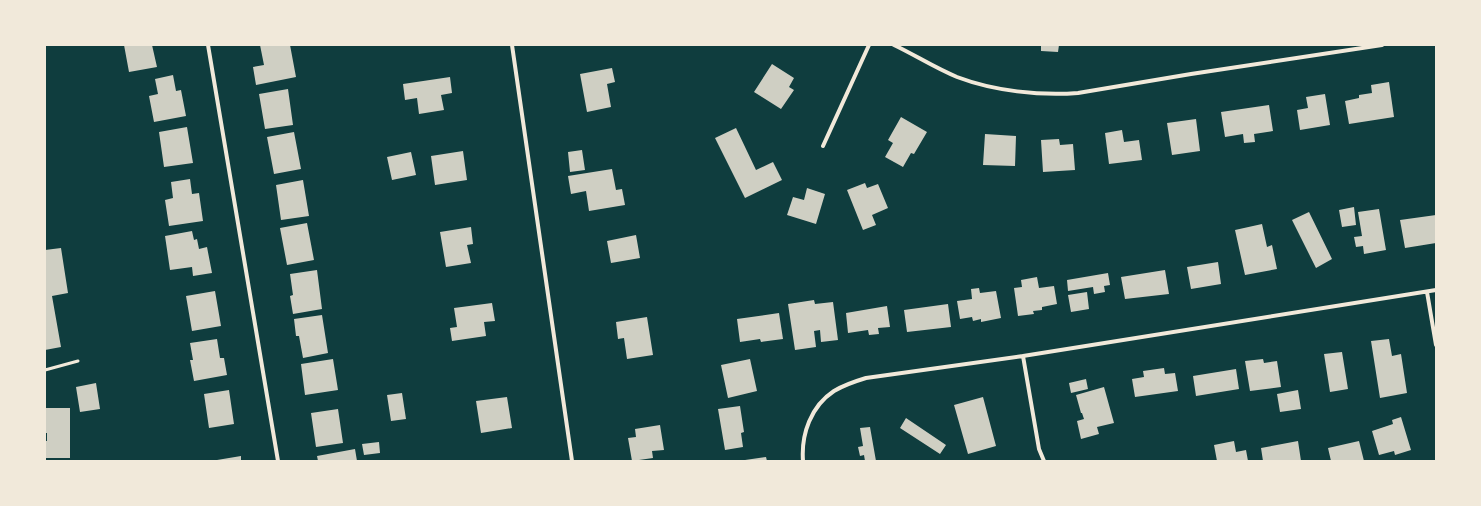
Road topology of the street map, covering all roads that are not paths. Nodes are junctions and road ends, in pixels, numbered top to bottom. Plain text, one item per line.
1 (208, 45) edge
2 (512, 45) edge
3 (869, 45) edge
4 (894, 45) edge
5 (1382, 45) edge
6 (822, 146) dead end
7 (1436, 290) edge
8 (1427, 292) junction
9 (1436, 345) edge
10 (1023, 356) junction
11 (78, 361) dead end
12 (45, 370) edge
13 (278, 461) edge
14 (572, 461) edge
15 (803, 461) edge
16 (1044, 461) edge

1 - 13 street
2 - 14 street
3 - 6 street
4 - 5 street
7 - 8 street
8 - 9 street
8 - 10 street
10 - 15 street
10 - 16 street
11 - 12 lane

